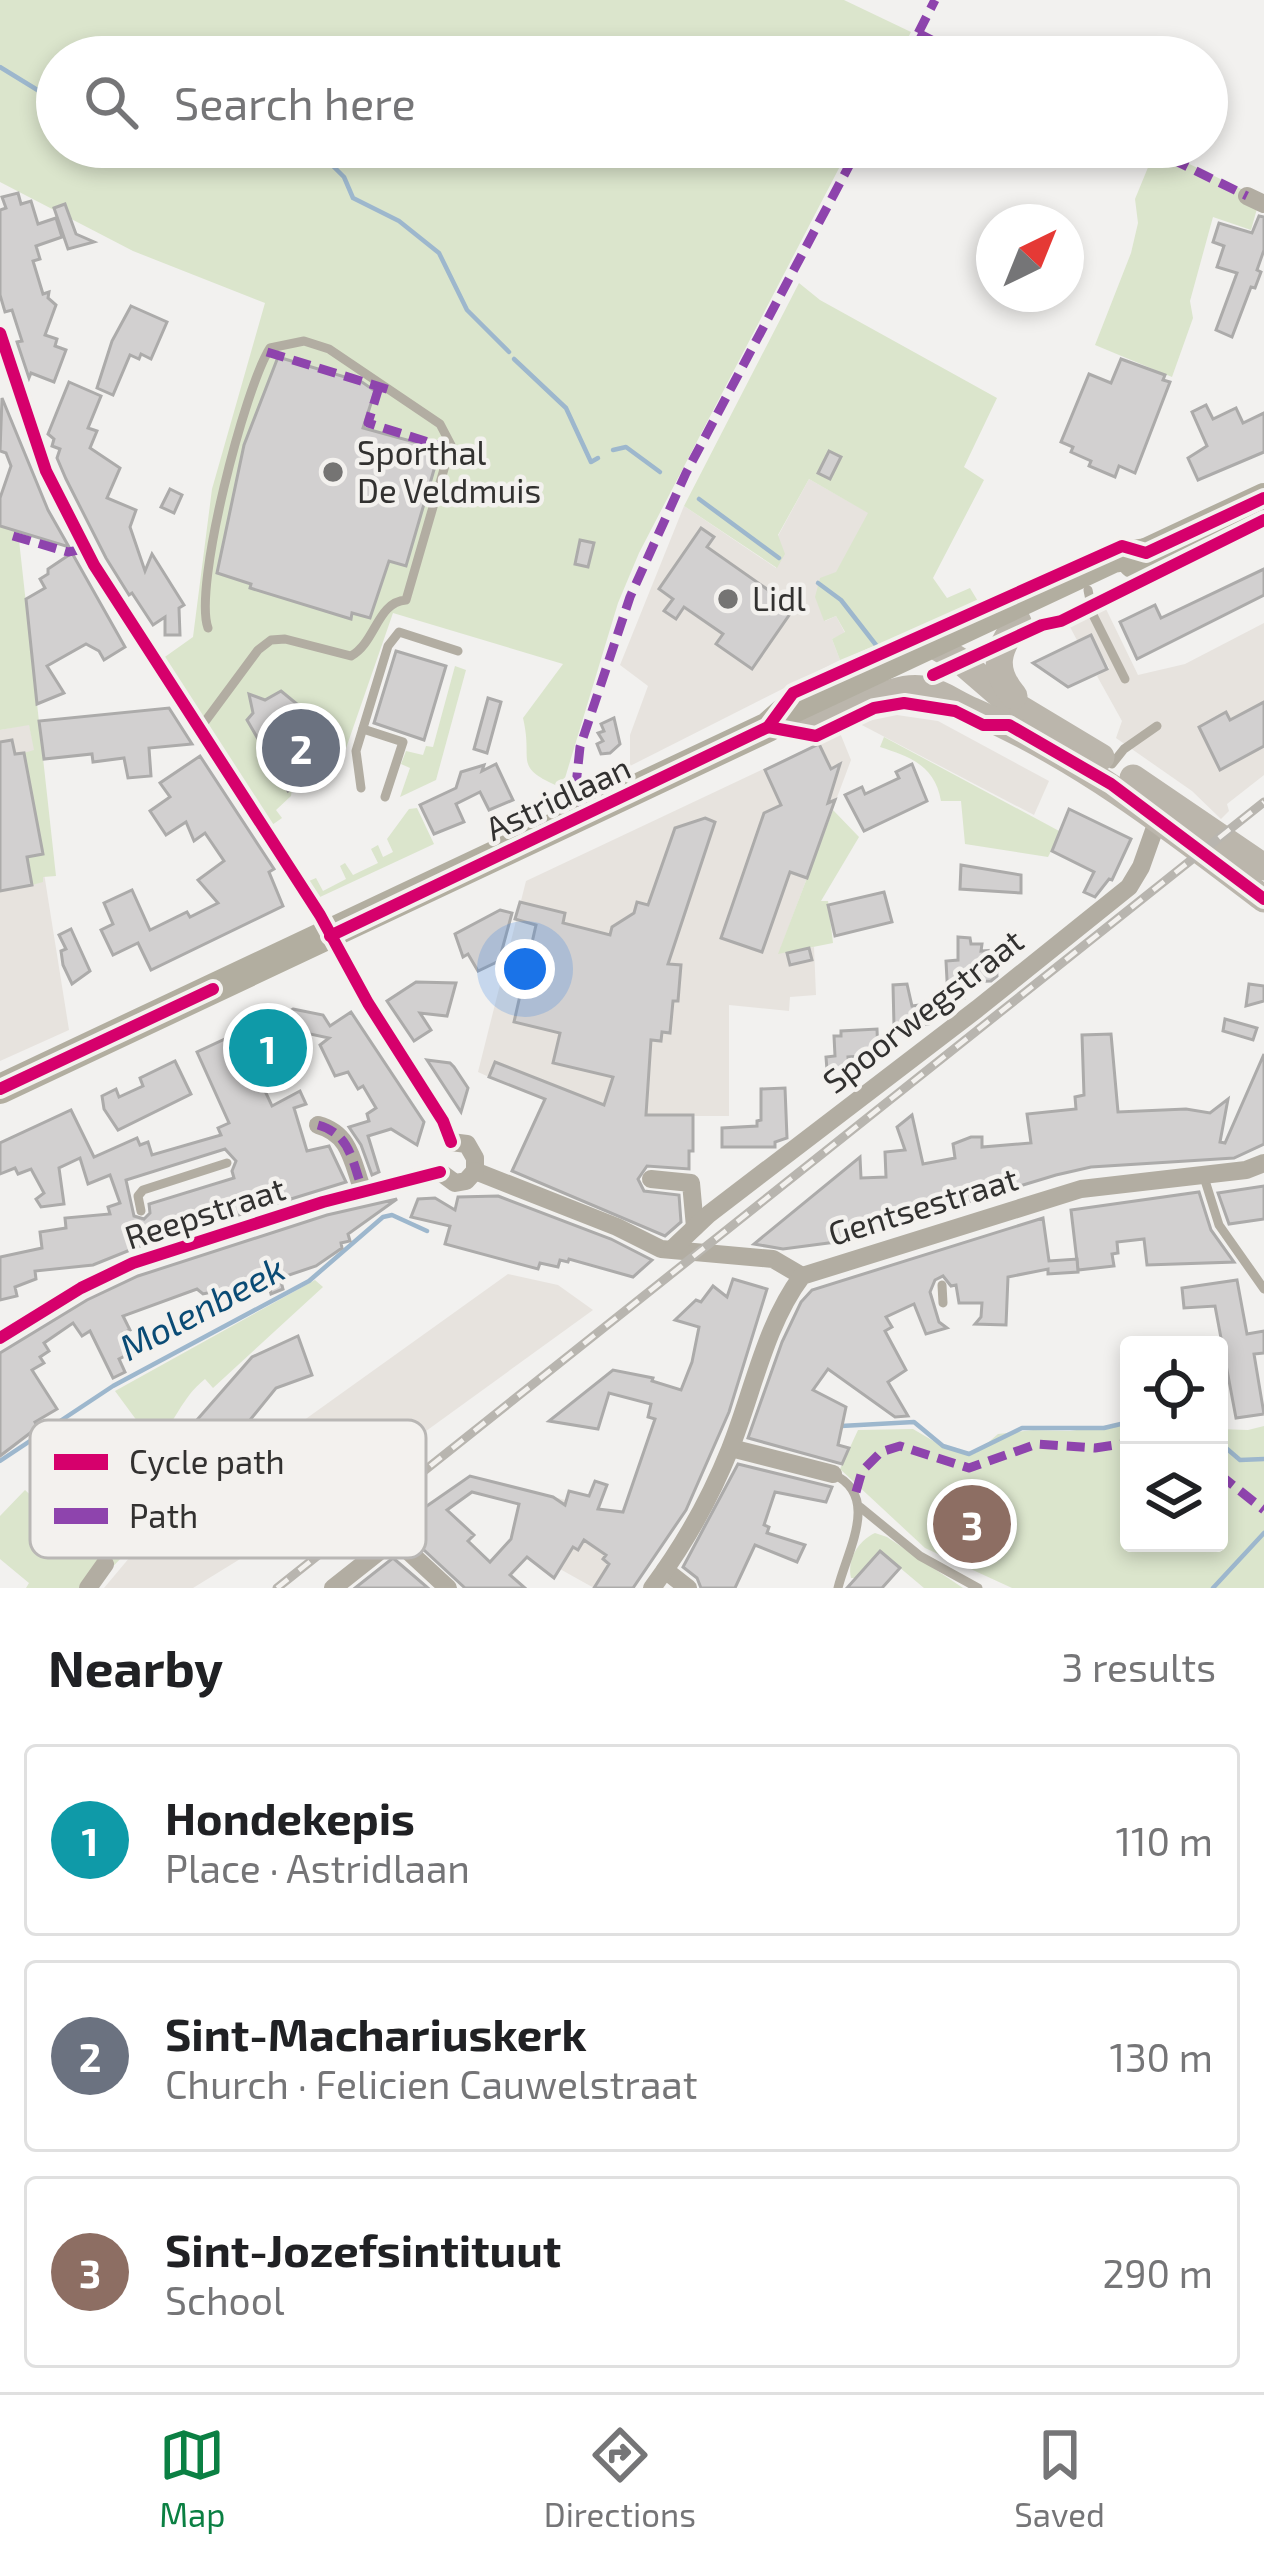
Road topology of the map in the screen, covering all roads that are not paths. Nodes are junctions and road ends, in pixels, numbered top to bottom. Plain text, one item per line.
1 (0, 333) edge
2 (6, 377) edge
3 (1264, 498) edge
4 (1146, 553) junction
5 (1088, 590) junction
6 (1018, 622) junction
7 (208, 628) dead end
8 (458, 651) dead end
9 (948, 653) junction
10 (1125, 679) dead end
11 (1019, 705) junction
12 (988, 716) junction
13 (811, 719) junction
14 (1156, 726) dead end
15 (768, 727) junction
16 (363, 728) junction
17 (198, 731) junction
18 (1112, 764) junction
19 (361, 788) dead end
20 (385, 797) dead end
21 (1158, 818) junction
22 (1264, 867) edge
23 (1264, 899) edge
24 (330, 936) junction
25 (0, 1089) edge
26 (318, 1125) dead end
27 (451, 1142) junction
28 (1264, 1162) edge
29 (227, 1163) dead end
30 (475, 1171) junction
31 (440, 1172) junction
32 (1203, 1174) junction
33 (651, 1179) dead end
34 (363, 1191) junction
35 (141, 1211) dead end
36 (694, 1227) junction
37 (673, 1249) junction
38 (802, 1276) junction
39 (942, 1285) dead end
40 (1264, 1289) edge
41 (943, 1303) dead end
42 (0, 1338) edge
43 (731, 1448) junction
44 (833, 1474) joint
45 (860, 1507) junction
46 (371, 1558) edge
47 (416, 1558) edge
48 (104, 1564) dead end
49 (665, 1570) junction
50 (88, 1588) edge
51 (333, 1588) edge
52 (448, 1588) edge
53 (652, 1588) edge
54 (688, 1588) edge
55 (838, 1588) edge
56 (978, 1588) edge

1 - 2 street
2 - 17 street
3 - 4 main road, Astridlaan
4 - 5 main road, Astridlaan
4 - 9 main road, Astridlaan
5 - 6 main road, Astridlaan
5 - 10 lane
6 - 9 main road, Astridlaan
6 - 11 main road
7 - 17 lane
8 - 16 lane
9 - 11 main road
9 - 12 main road
9 - 13 main road, Astridlaan
9 - 15 main road, Astridlaan
11 - 18 main road
12 - 13 main road
12 - 21 main road
13 - 15 main road, Astridlaan
14 - 18 lane
15 - 24 main road, Astridlaan
16 - 19 lane
16 - 20 lane
17 - 24 street
18 - 22 main road
21 - 23 main road
21 - 36 street, Spoorwegstraat
24 - 25 main road, Astridlaan
24 - 27 street
26 - 34 street
27 - 30 street
27 - 31 street
28 - 32 street, Gentsestraat
29 - 35 lane
30 - 31 street, Reepstraat
30 - 37 street, Reepstraat
31 - 34 street, Reepstraat
32 - 38 street, Gentsestraat
32 - 40 lane
33 - 36 street
34 - 42 street, Reepstraat
36 - 37 street, Spoorwegstraat
37 - 38 street, Reepstraat
38 - 43 street, Gentsestraat
39 - 41 lane
43 - 44 street
43 - 49 street, Gentsestraat
44 - 45 lane
45 - 55 lane
45 - 56 lane
46 - 51 street
47 - 52 street
48 - 50 street
49 - 53 street, Gentsestraat
49 - 54 street

